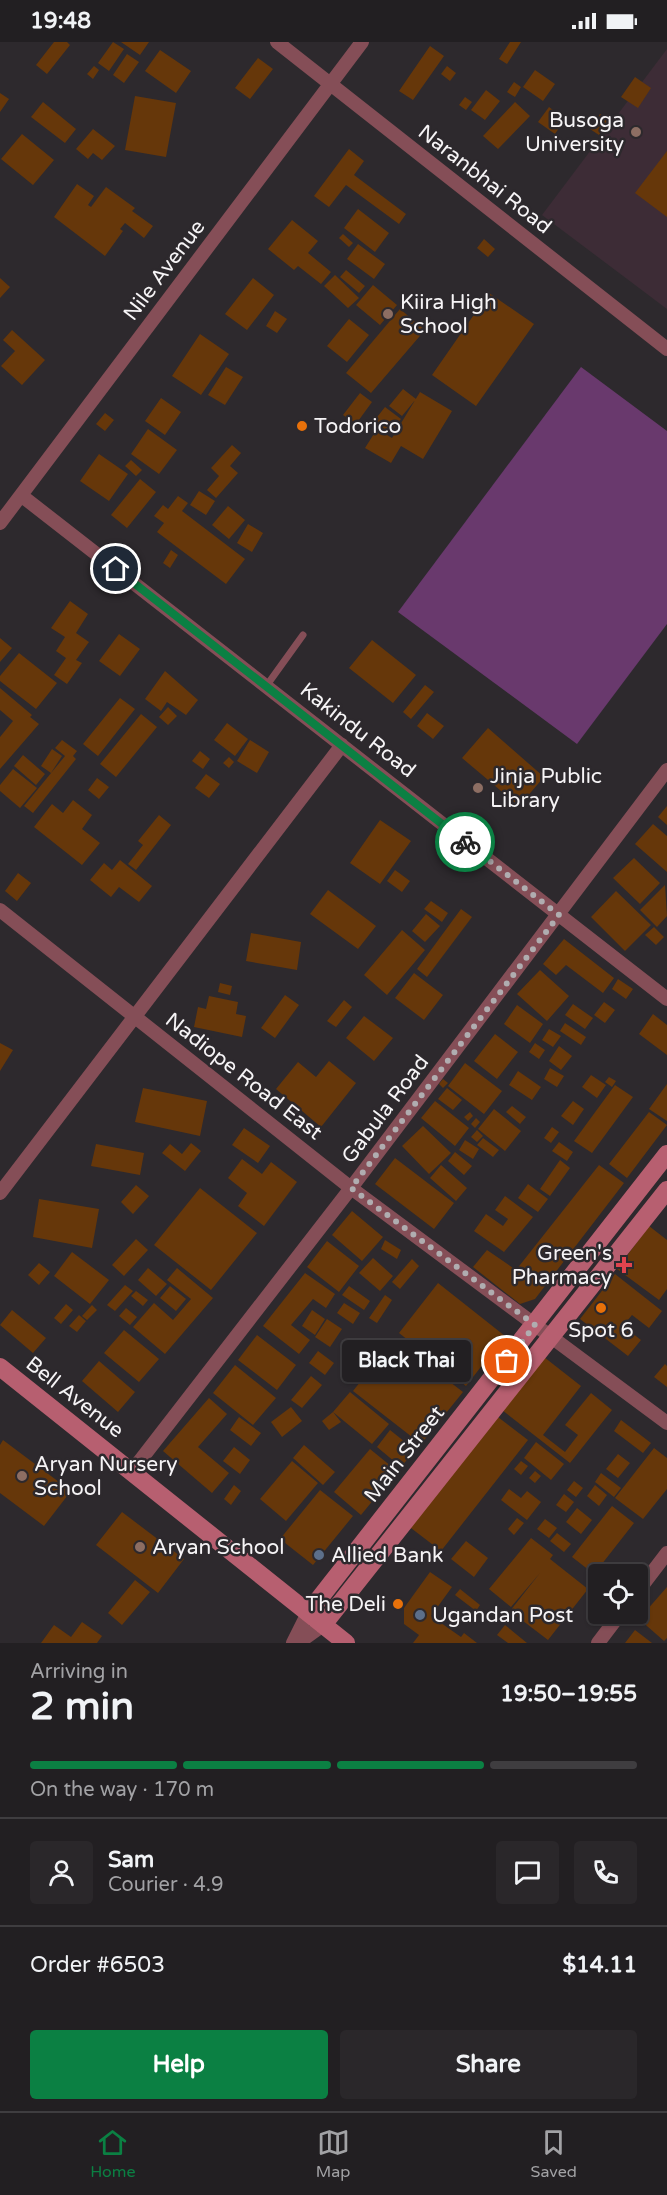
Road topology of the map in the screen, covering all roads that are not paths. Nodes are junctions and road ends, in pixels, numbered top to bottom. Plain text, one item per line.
1 (277, 42) edge
2 (362, 42) edge
3 (330, 84) junction
4 (667, 349) edge
5 (22, 496) junction
6 (0, 523) edge
7 (303, 635) dead end
8 (267, 685) junction
9 (342, 745) junction
10 (667, 770) edge
11 (0, 910) edge
12 (559, 915) junction
13 (667, 999) edge
14 (134, 1016) junction
15 (667, 1154) edge
16 (351, 1188) junction
17 (667, 1190) edge
18 (0, 1193) edge
19 (535, 1325) junction
20 (552, 1338) junction
21 (0, 1366) edge
22 (667, 1423) edge
23 (132, 1471) junction
24 (667, 1553) edge
25 (648, 1579) edge
26 (308, 1613) junction
27 (612, 1624) edge
28 (323, 1625) junction
29 (293, 1643) edge
30 (298, 1643) edge
31 (346, 1643) edge
32 (598, 1643) edge

1 - 3 street, Naranbhai Road
2 - 3 street, Nile Avenue
3 - 4 street, Naranbhai Road
3 - 5 street, Nile Avenue
5 - 6 street, Nile Avenue
5 - 8 street, Kakindu Road
7 - 8 lane
8 - 9 street, Kakindu Road
9 - 12 street, Kakindu Road
9 - 14 street
10 - 12 street, Gabula Road
11 - 14 street, Nadiope Road East
12 - 13 street, Kakindu Road
12 - 16 street, Gabula Road
14 - 16 street, Nadiope Road East
14 - 18 street
15 - 19 street, Main Street
16 - 19 street, Nadiope Road East
16 - 23 street, Gabula Road
17 - 20 street, Main Street
19 - 20 street, Nadiope Road East
19 - 26 street, Main Street
20 - 22 street, Nadiope Road East
20 - 28 street, Main Street
21 - 23 street, Bell Avenue
23 - 26 street, Bell Avenue
24 - 25 street
26 - 28 street, Bell Avenue
26 - 29 street, Main Street
27 - 32 street
28 - 30 street, Main Street
28 - 31 street, Bell Avenue

